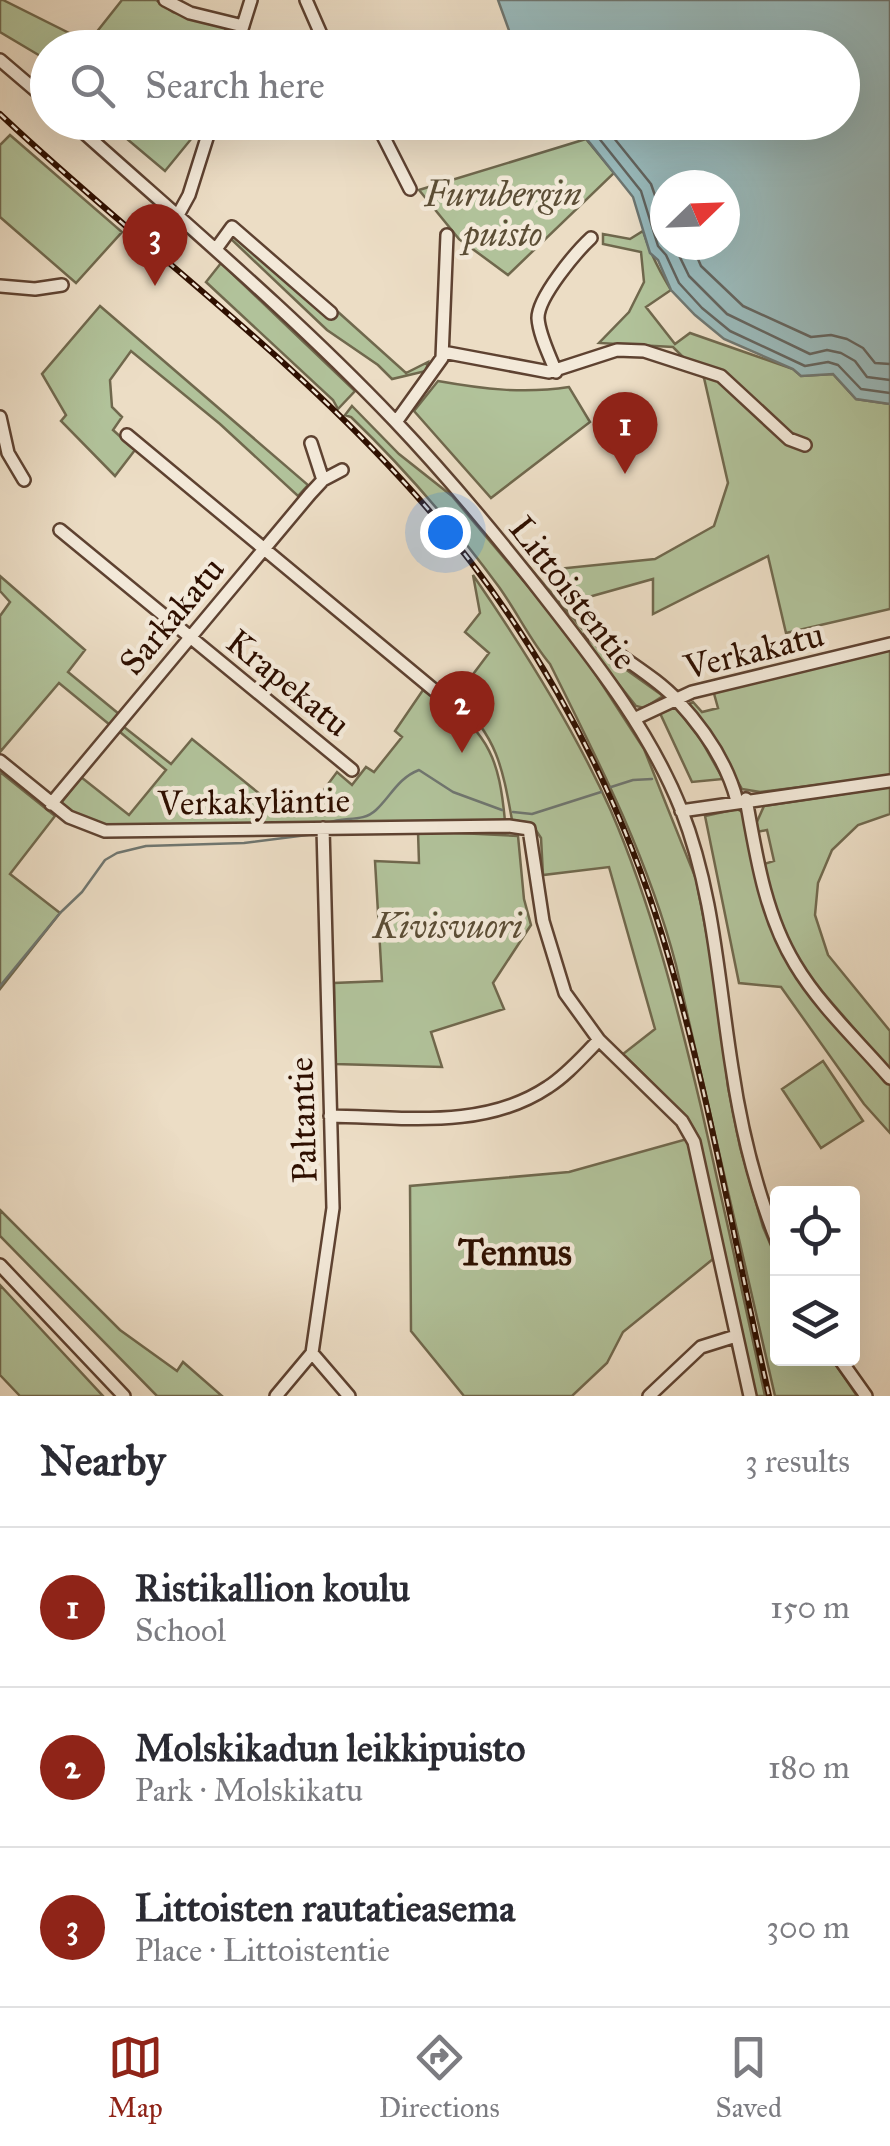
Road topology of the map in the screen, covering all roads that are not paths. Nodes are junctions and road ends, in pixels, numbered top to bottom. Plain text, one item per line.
1 (165, 0) edge
2 (251, 0) edge
3 (306, 0) edge
4 (242, 26) junction
5 (241, 30) edge
6 (319, 30) edge
7 (0, 60) edge
8 (30, 86) edge
9 (92, 140) edge
10 (206, 140) edge
11 (385, 140) edge
12 (410, 189) dead end
13 (178, 216) junction
14 (447, 235) dead end
15 (591, 238) dead end
16 (216, 249) junction
17 (62, 285) dead end
18 (0, 286) edge
19 (330, 313) dead end
20 (443, 352) junction
21 (556, 372) junction
22 (0, 417) edge
23 (396, 422) junction
24 (127, 435) dead end
25 (311, 443) dead end
26 (805, 445) dead end
27 (342, 470) dead end
28 (24, 480) dead end
29 (323, 480) junction
30 (60, 530) dead end
31 (264, 548) junction
32 (591, 632) dead end
33 (190, 638) junction
34 (890, 644) edge
35 (434, 690) dead end
36 (676, 698) junction
37 (634, 719) junction
38 (0, 761) edge
39 (352, 770) dead end
40 (890, 781) edge
41 (741, 800) junction
42 (51, 804) junction
43 (682, 811) junction
44 (323, 828) junction
45 (599, 1040) junction
46 (890, 1078) edge
47 (330, 1116) junction
48 (770, 1219) edge
49 (0, 1266) edge
50 (736, 1336) junction
51 (312, 1353) junction
52 (845, 1366) edge
53 (124, 1396) edge
54 (276, 1396) edge
55 (349, 1396) edge
56 (649, 1396) edge
57 (750, 1396) edge
58 (866, 1396) edge

1 - 4 street
2 - 4 street
3 - 6 street
4 - 5 street
7 - 8 street
9 - 13 street, Littoistentie
10 - 13 street
11 - 12 street
13 - 16 street, Littoistentie
14 - 20 street
15 - 21 street
16 - 19 street
16 - 23 street, Littoistentie
17 - 18 street
20 - 21 street
20 - 23 street
21 - 26 street
22 - 28 street
23 - 37 street, Littoistentie
24 - 31 street
25 - 29 street
27 - 29 street, Sarkakatu
29 - 31 street, Sarkakatu
30 - 33 street, Krapekatu
31 - 33 street, Sarkakatu
31 - 35 street
32 - 36 street
33 - 39 street, Krapekatu
33 - 42 street, Sarkakatu
34 - 36 street, Verkakatu
36 - 37 street, Verkakatu
36 - 41 street
37 - 43 street, Littoistentie
38 - 42 street, Verkakyläntie
40 - 41 street
41 - 43 street
41 - 46 street
42 - 44 street, Verkakyläntie
43 - 48 street, Littoistentie
44 - 45 street, Verkakyläntie
44 - 47 street, Paltantie
45 - 47 street
45 - 50 street
47 - 51 street, Paltantie
49 - 53 street
50 - 56 street
50 - 57 street
51 - 54 street
51 - 55 street
52 - 58 street

